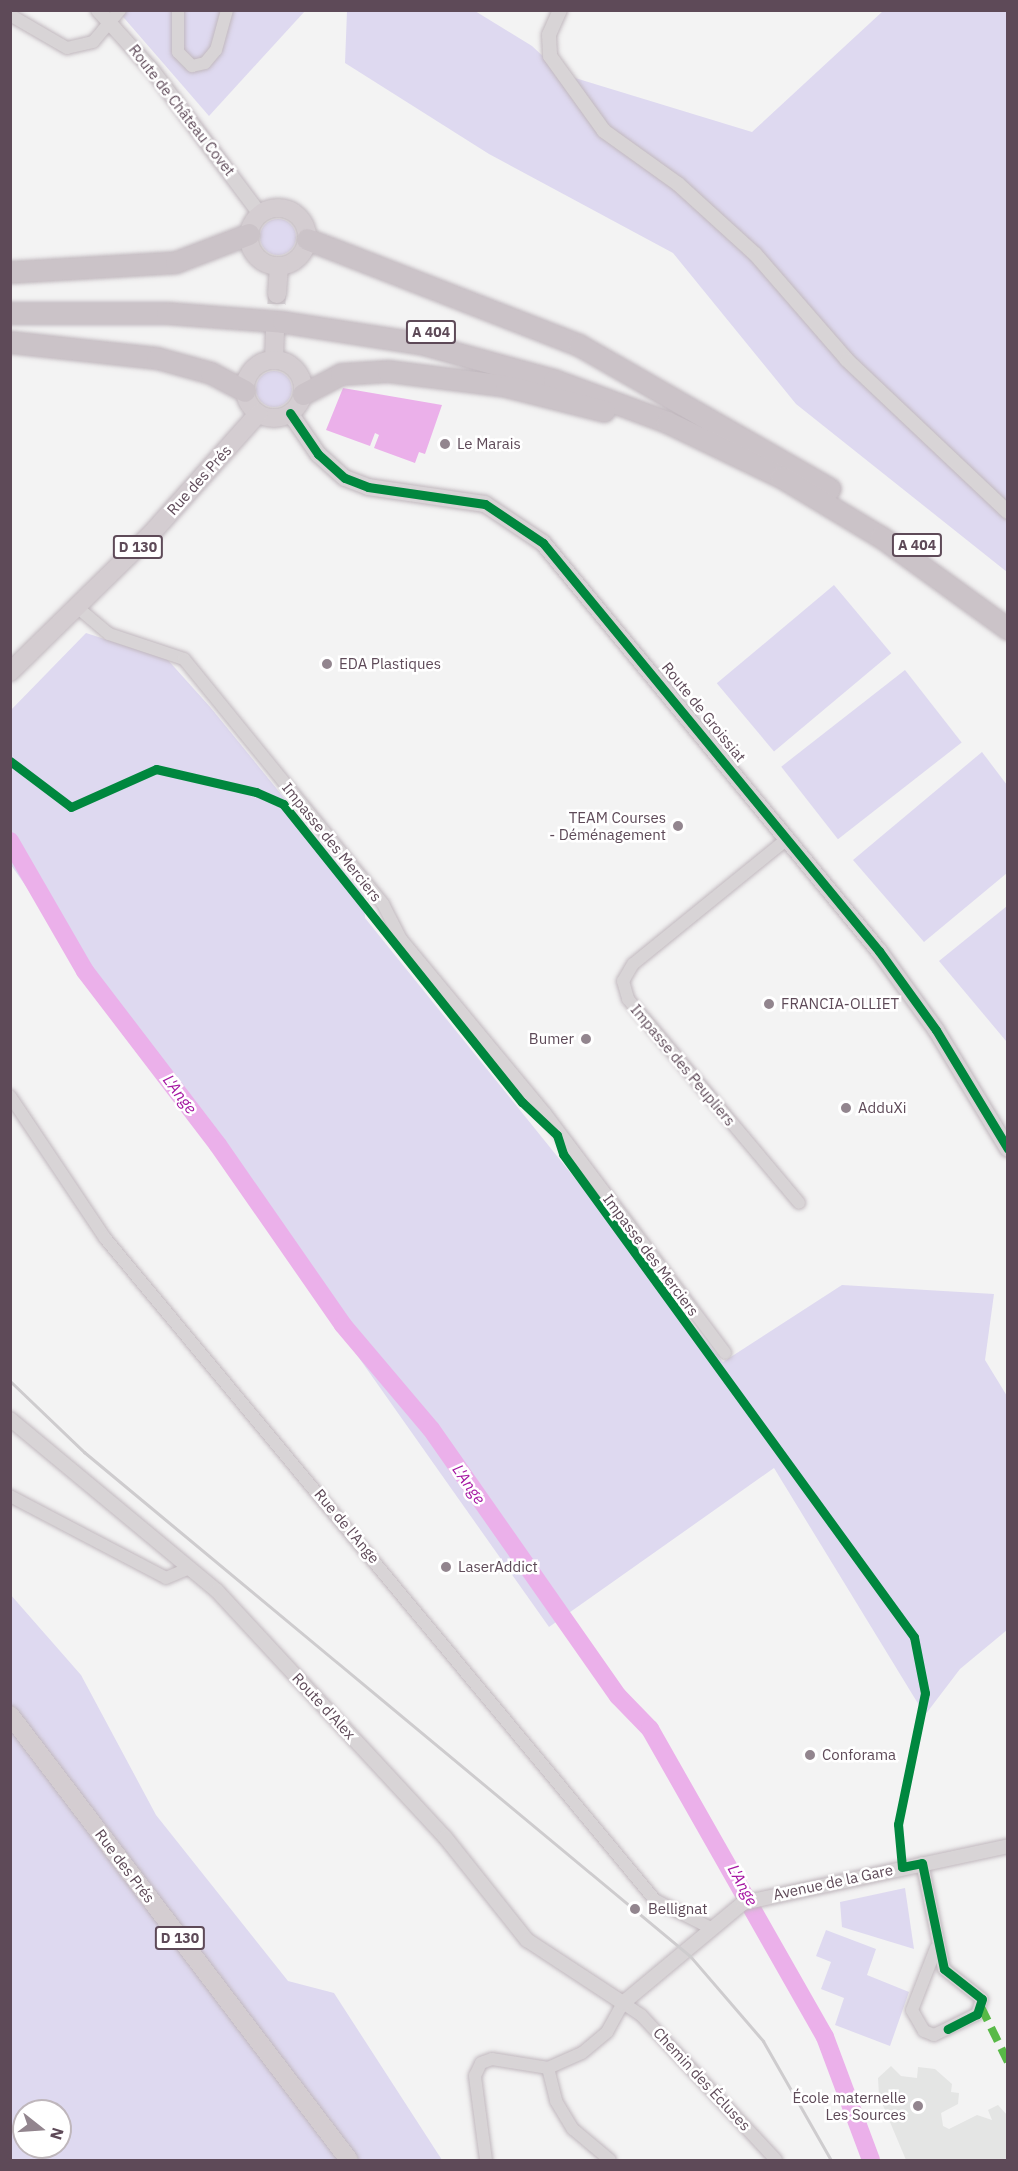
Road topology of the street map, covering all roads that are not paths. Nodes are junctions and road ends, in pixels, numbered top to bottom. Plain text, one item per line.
1 (98, 10) edge
2 (120, 10) edge
3 (178, 10) edge
4 (228, 10) edge
5 (560, 10) edge
6 (10, 15) edge
7 (111, 22) junction
8 (260, 214) junction
9 (249, 234) junction
10 (307, 239) junction
11 (279, 266) junction
12 (10, 272) edge
13 (277, 294) tunnel mouth
14 (10, 298) edge
15 (10, 313) edge
16 (275, 331) tunnel mouth
17 (10, 342) edge
18 (274, 360) junction
19 (245, 391) junction
20 (303, 394) junction
21 (290, 413) junction
22 (258, 414) junction
23 (704, 438) junction
24 (823, 485) junction
25 (1008, 512) edge
26 (77, 607) junction
27 (1008, 612) edge
28 (1008, 629) edge
29 (10, 672) edge
30 (788, 839) junction
31 (10, 1096) edge
32 (1008, 1149) edge
33 (799, 1203) dead end
34 (725, 1353) dead end
35 (10, 1419) edge
36 (10, 1496) edge
37 (189, 1568) junction
38 (10, 1716) edge
39 (1008, 1846) edge
40 (922, 1863) junction
41 (709, 1927) junction
42 (936, 1948) junction
43 (623, 2003) junction
44 (548, 2068) junction
45 (349, 2160) edge
46 (486, 2160) edge
47 (610, 2160) edge
48 (776, 2160) edge

1 - 7 street, Route de Château Covet
2 - 7 street
3 - 4 street
5 - 25 street
6 - 7 street
7 - 8 street, Route de Château Covet
8 - 9 main road
8 - 10 main road
9 - 11 main road
9 - 12 highway
10 - 11 main road
10 - 24 highway
11 - 13 main road
14 - 24 highway, A 404
15 - 23 highway, A 404
16 - 18 main road
17 - 19 highway
18 - 19 main road
18 - 20 main road
19 - 22 main road
20 - 21 main road
20 - 23 highway
21 - 22 main road
21 - 30 main road, Route de Groissiat
22 - 26 main road, Rue des Prés / D 130
23 - 28 highway, A 404
24 - 27 highway, A 404
26 - 29 main road, Rue des Prés / D 130
26 - 34 street, Impasse des Merciers
30 - 32 main road, Route de Groissiat
30 - 33 street, Impasse des Peupliers
31 - 41 street, Rue de l'Ange
35 - 37 street, Route d'Alex
36 - 37 street
37 - 43 street, Route d'Alex
38 - 45 main road, Rue des Prés / D 130
39 - 40 street, Avenue de la Gare
40 - 41 street, Avenue de la Gare
40 - 42 street
41 - 43 street, Avenue de la Gare
42 - 42 street
43 - 44 street
43 - 48 street, Chemin des Écluses
44 - 46 street
44 - 47 street

